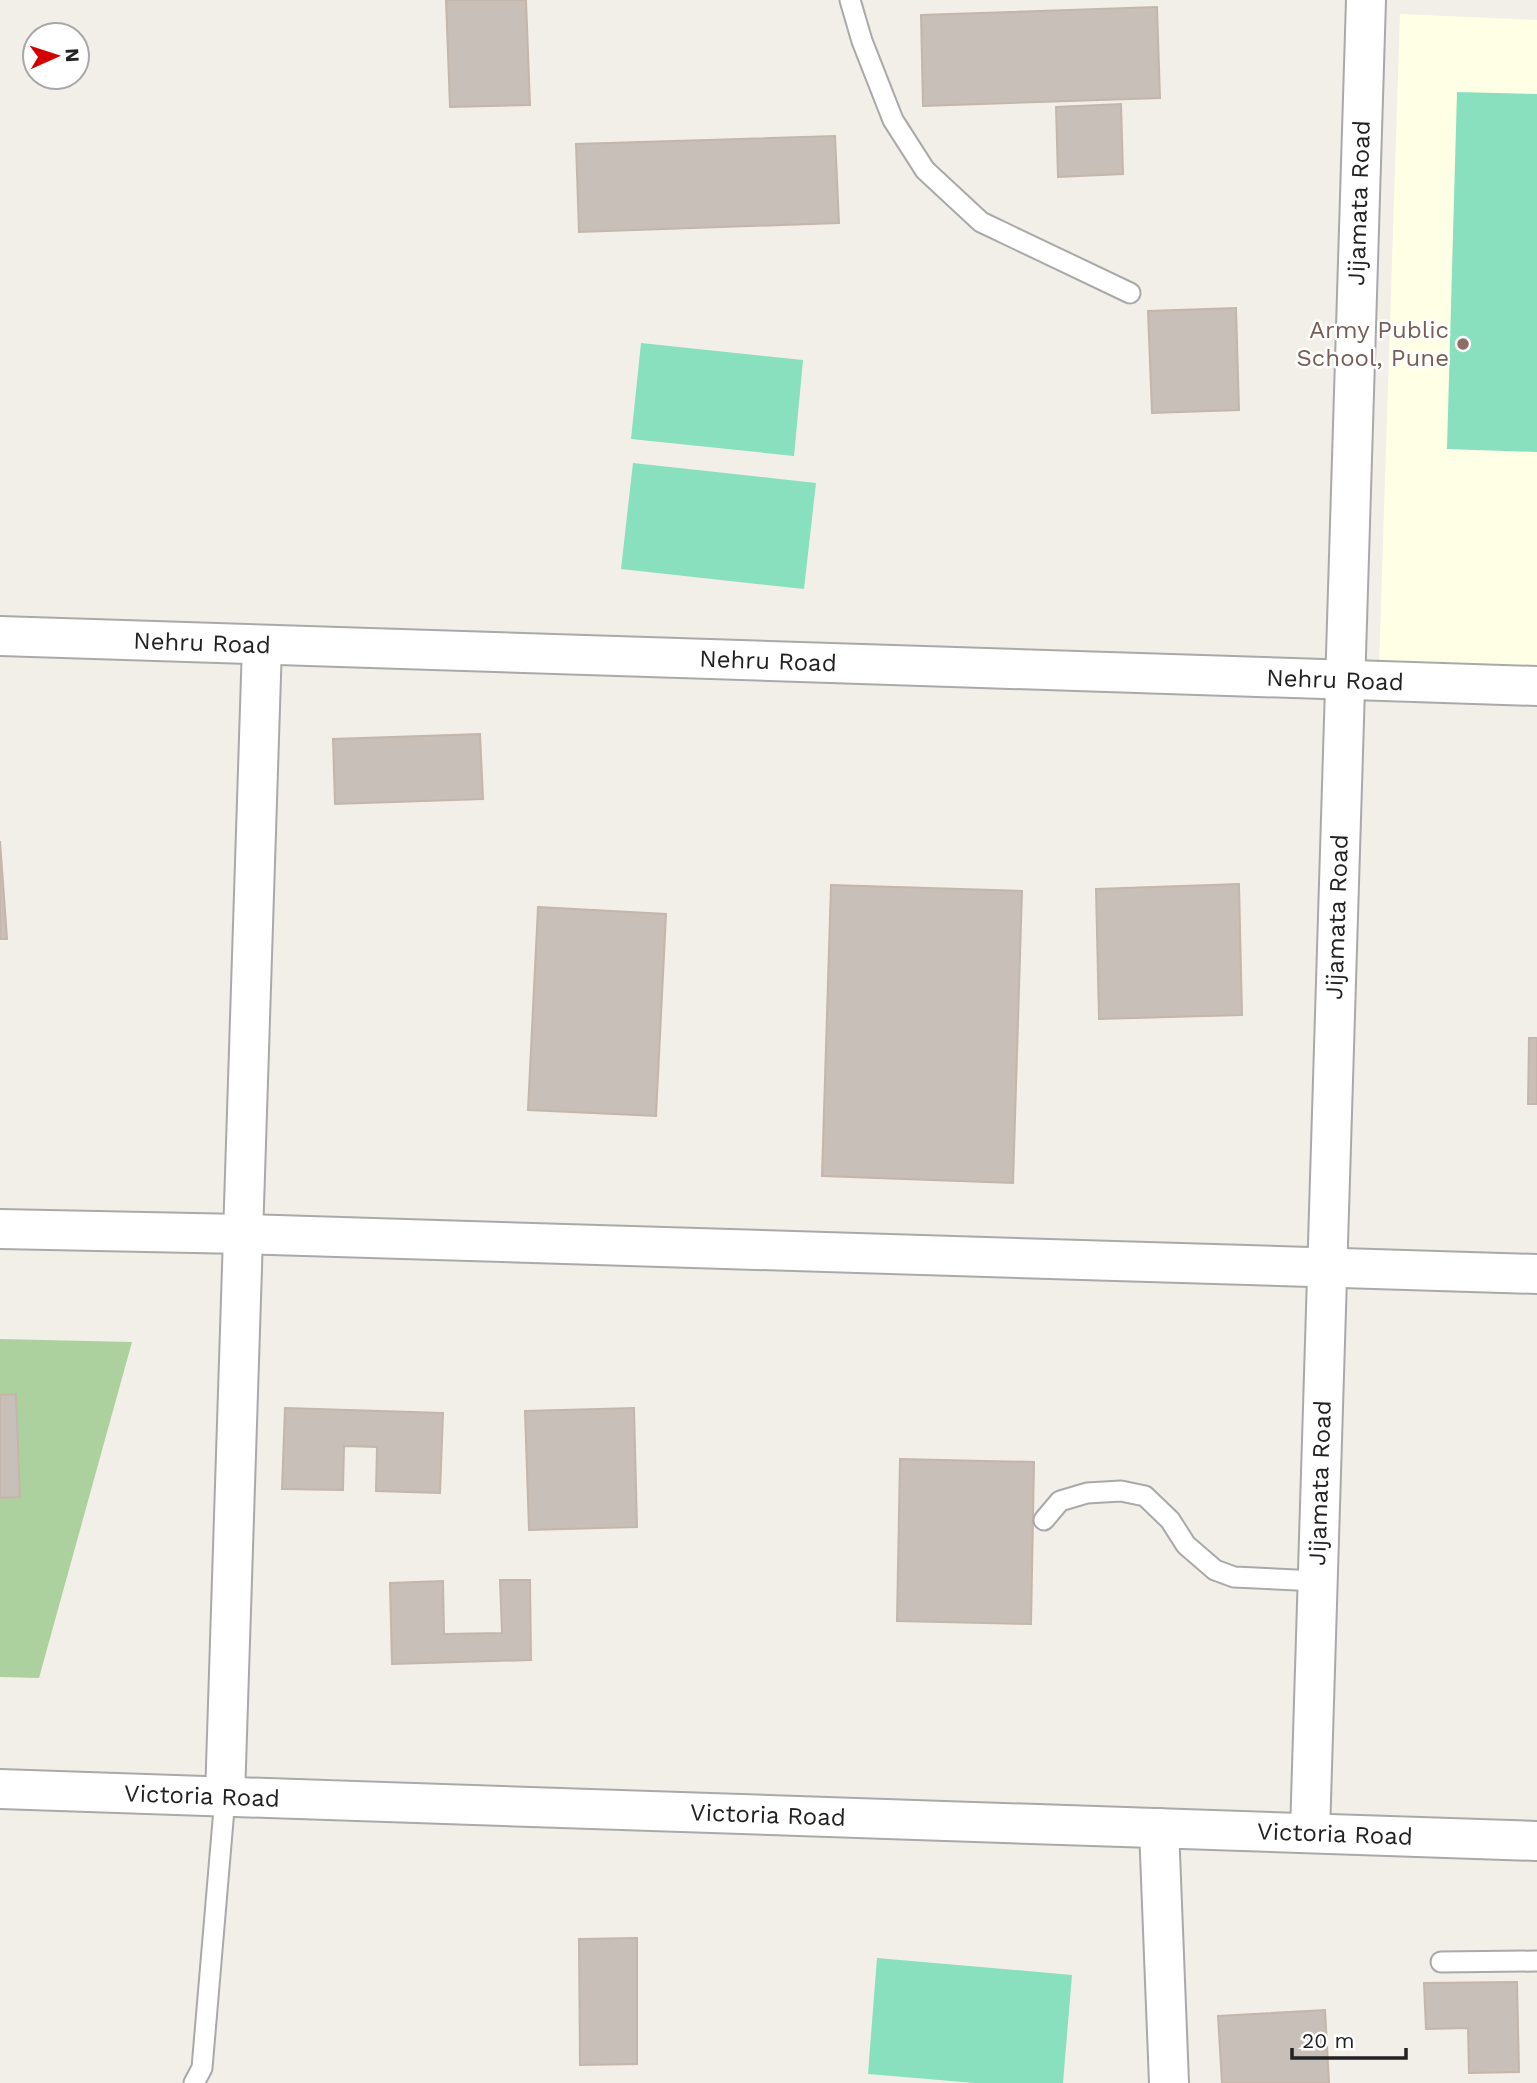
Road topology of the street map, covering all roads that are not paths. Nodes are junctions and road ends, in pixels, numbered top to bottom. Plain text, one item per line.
1 (850, 0) edge
2 (1366, 0) edge
3 (1130, 293) dead end
4 (0, 636) edge
5 (262, 645) junction
6 (1343, 680) junction
7 (1537, 686) edge
8 (0, 1229) edge
9 (242, 1234) junction
10 (1326, 1267) junction
11 (1537, 1273) edge
12 (1044, 1520) dead end
13 (1317, 1581) junction
14 (0, 1789) edge
15 (225, 1797) junction
16 (1159, 1828) junction
17 (1310, 1833) junction
18 (1537, 1841) edge
19 (1537, 1961) edge
20 (1441, 1962) dead end
21 (194, 2083) edge
22 (1169, 2083) edge

1 - 3 lane
2 - 6 street, Jijamata Road
4 - 5 street, Nehru Road
5 - 6 street, Nehru Road
5 - 9 street
6 - 7 street, Nehru Road
6 - 10 street, Jijamata Road
8 - 9 street
9 - 10 street
9 - 15 street
10 - 11 street
10 - 13 street, Jijamata Road
12 - 13 lane
13 - 17 street, Jijamata Road
14 - 15 street, Victoria Road
15 - 16 street, Victoria Road
15 - 21 lane
16 - 17 street, Victoria Road
16 - 22 street
17 - 18 street, Victoria Road
19 - 20 lane

